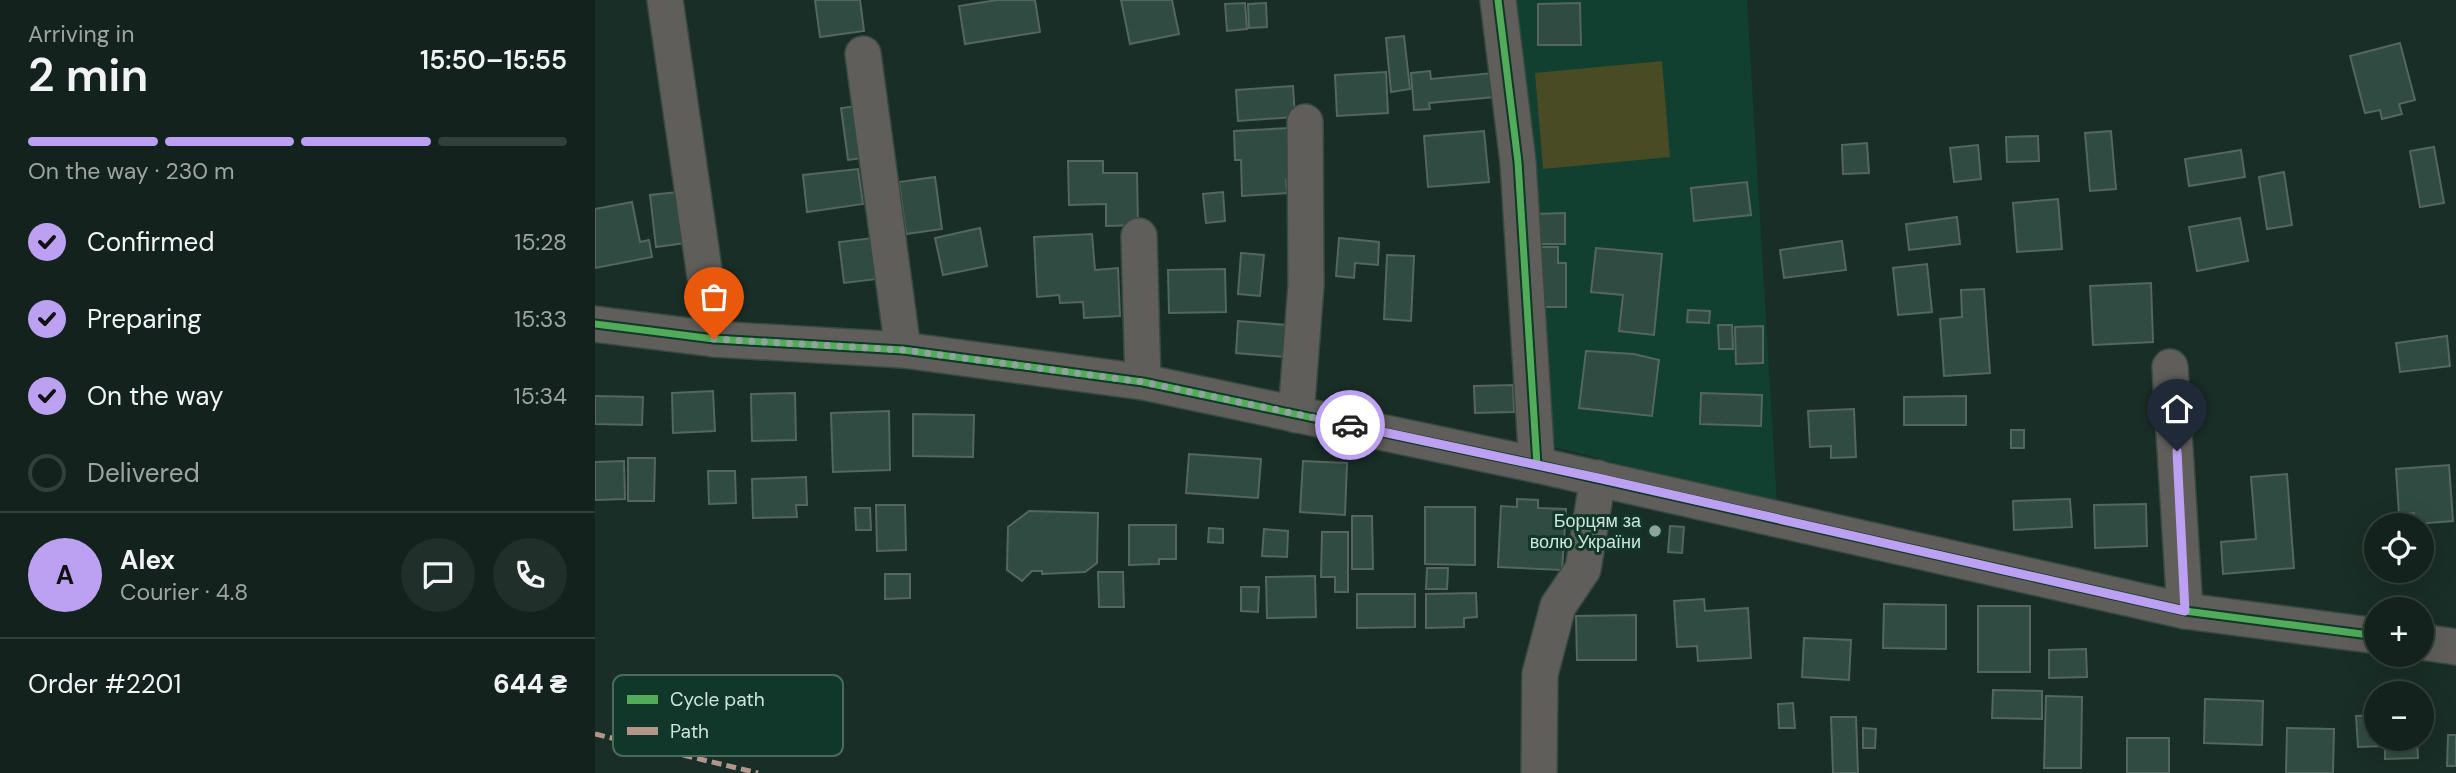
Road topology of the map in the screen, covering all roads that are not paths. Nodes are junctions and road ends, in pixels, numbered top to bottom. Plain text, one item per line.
1 (665, 0) edge
2 (1497, 0) edge
3 (863, 54) dead end
4 (1305, 122) dead end
5 (1139, 236) dead end
6 (595, 324) edge
7 (714, 339) junction
8 (903, 350) junction
9 (2170, 367) dead end
10 (1143, 382) junction
11 (1296, 414) junction
12 (1537, 465) junction
13 (1598, 478) junction
14 (2185, 611) junction
15 (2364, 634) edge
16 (2434, 644) edge
17 (2456, 647) edge
18 (1539, 773) edge

1 - 7 street
2 - 12 street
3 - 8 street
4 - 11 street
5 - 10 street
6 - 7 street
7 - 8 street
8 - 10 street
9 - 14 street
10 - 11 street
11 - 12 street
12 - 13 street
13 - 14 street
13 - 18 street
14 - 15 street
16 - 17 street

